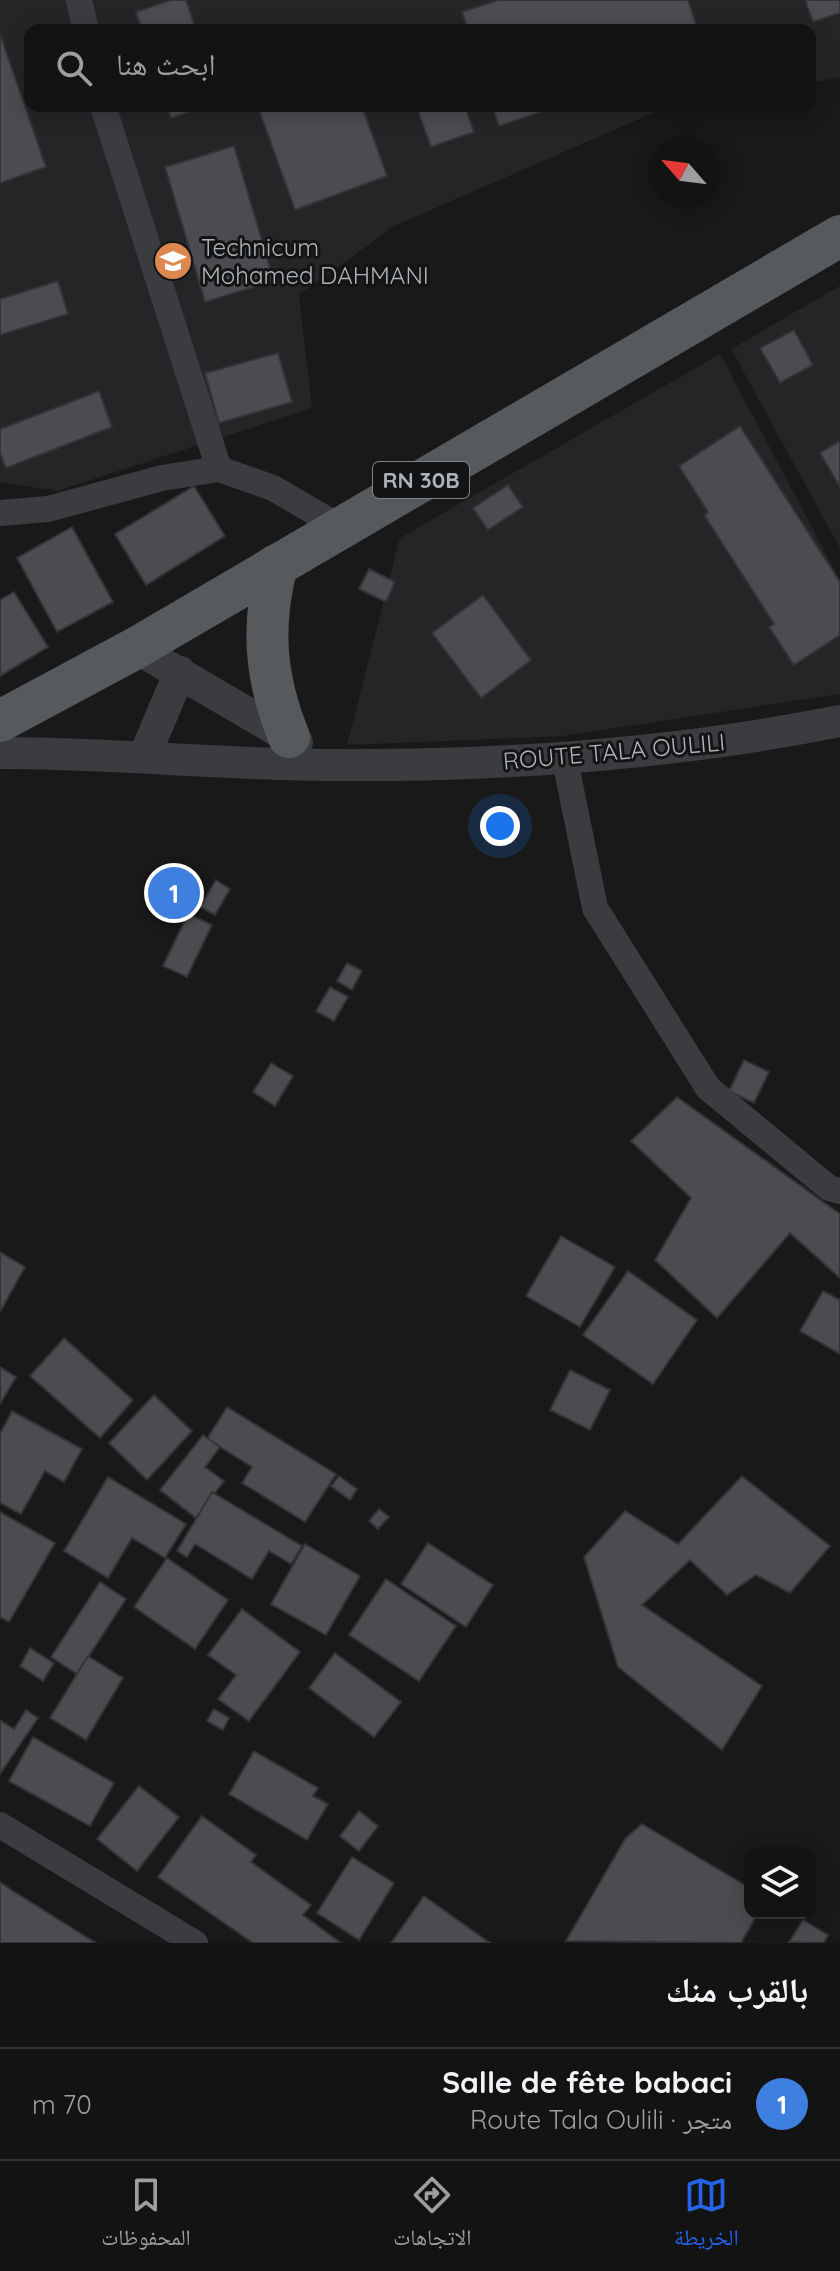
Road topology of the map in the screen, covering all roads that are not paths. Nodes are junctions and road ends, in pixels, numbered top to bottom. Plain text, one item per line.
1 (79, 0) edge
2 (85, 24) edge
3 (105, 112) edge
4 (840, 236) edge
5 (219, 469) junction
6 (0, 513) edge
7 (340, 527) junction
8 (277, 565) junction
9 (136, 648) junction
10 (180, 672) junction
11 (0, 721) edge
12 (840, 721) edge
13 (289, 737) junction
14 (0, 753) edge
15 (144, 757) junction
16 (565, 760) junction
17 (338, 765) junction
18 (840, 1191) edge
19 (0, 1825) edge
20 (195, 1943) edge

1 - 2 street
3 - 5 street
4 - 7 main road, RN 30B
5 - 6 street
5 - 7 street
7 - 8 main road, RN 30B
8 - 9 main road, RN 30B
8 - 13 main road
9 - 10 street
9 - 11 main road, RN 30B
10 - 13 street
10 - 15 street
12 - 16 street, ROUTE TALA OULILI
13 - 17 street
14 - 15 street, ROUTE TALA OULILI
15 - 17 street, ROUTE TALA OULILI
16 - 17 street, ROUTE TALA OULILI
16 - 18 street
19 - 20 street

